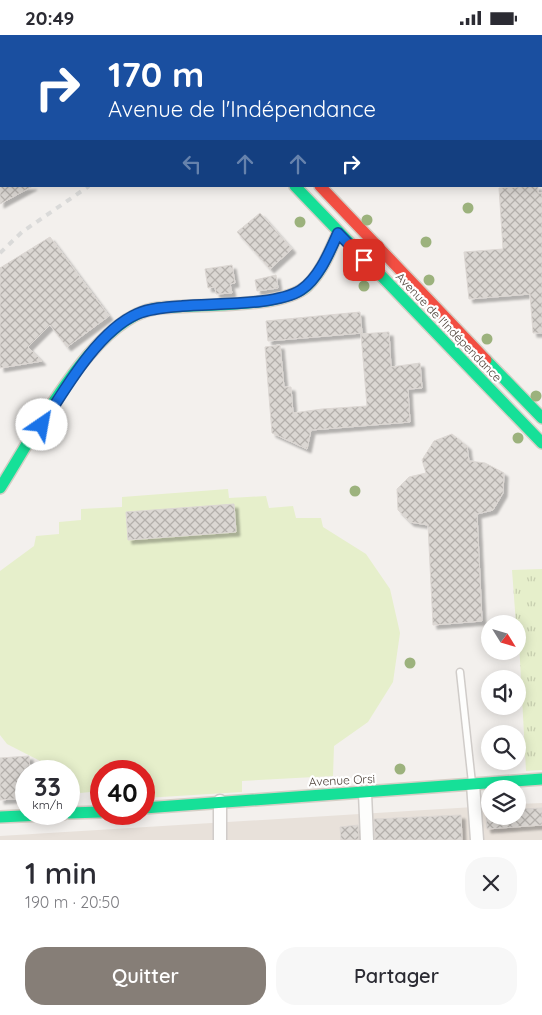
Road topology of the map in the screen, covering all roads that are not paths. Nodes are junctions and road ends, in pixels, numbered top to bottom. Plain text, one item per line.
1 (296, 187) edge
2 (321, 187) edge
3 (338, 233) junction
4 (542, 418) edge
5 (542, 443) edge
6 (0, 488) edge
7 (460, 672) dead end
8 (542, 779) edge
9 (472, 784) junction
10 (365, 793) junction
11 (220, 801) junction
12 (155, 807) edge
13 (15, 816) edge
14 (0, 817) edge
15 (220, 840) edge
16 (367, 840) edge
17 (477, 840) edge

1 - 3 main road, Avenue de l'Indépendance
2 - 4 main road, Avenue de l'Indépendance
3 - 5 main road, Avenue de l'Indépendance
3 - 6 main road
7 - 9 lane
8 - 9 main road, Avenue Orsi
9 - 10 main road, Avenue Orsi
9 - 17 street
10 - 11 main road, Avenue Orsi
10 - 16 street
11 - 12 main road, Avenue Orsi
11 - 15 street
13 - 14 main road

